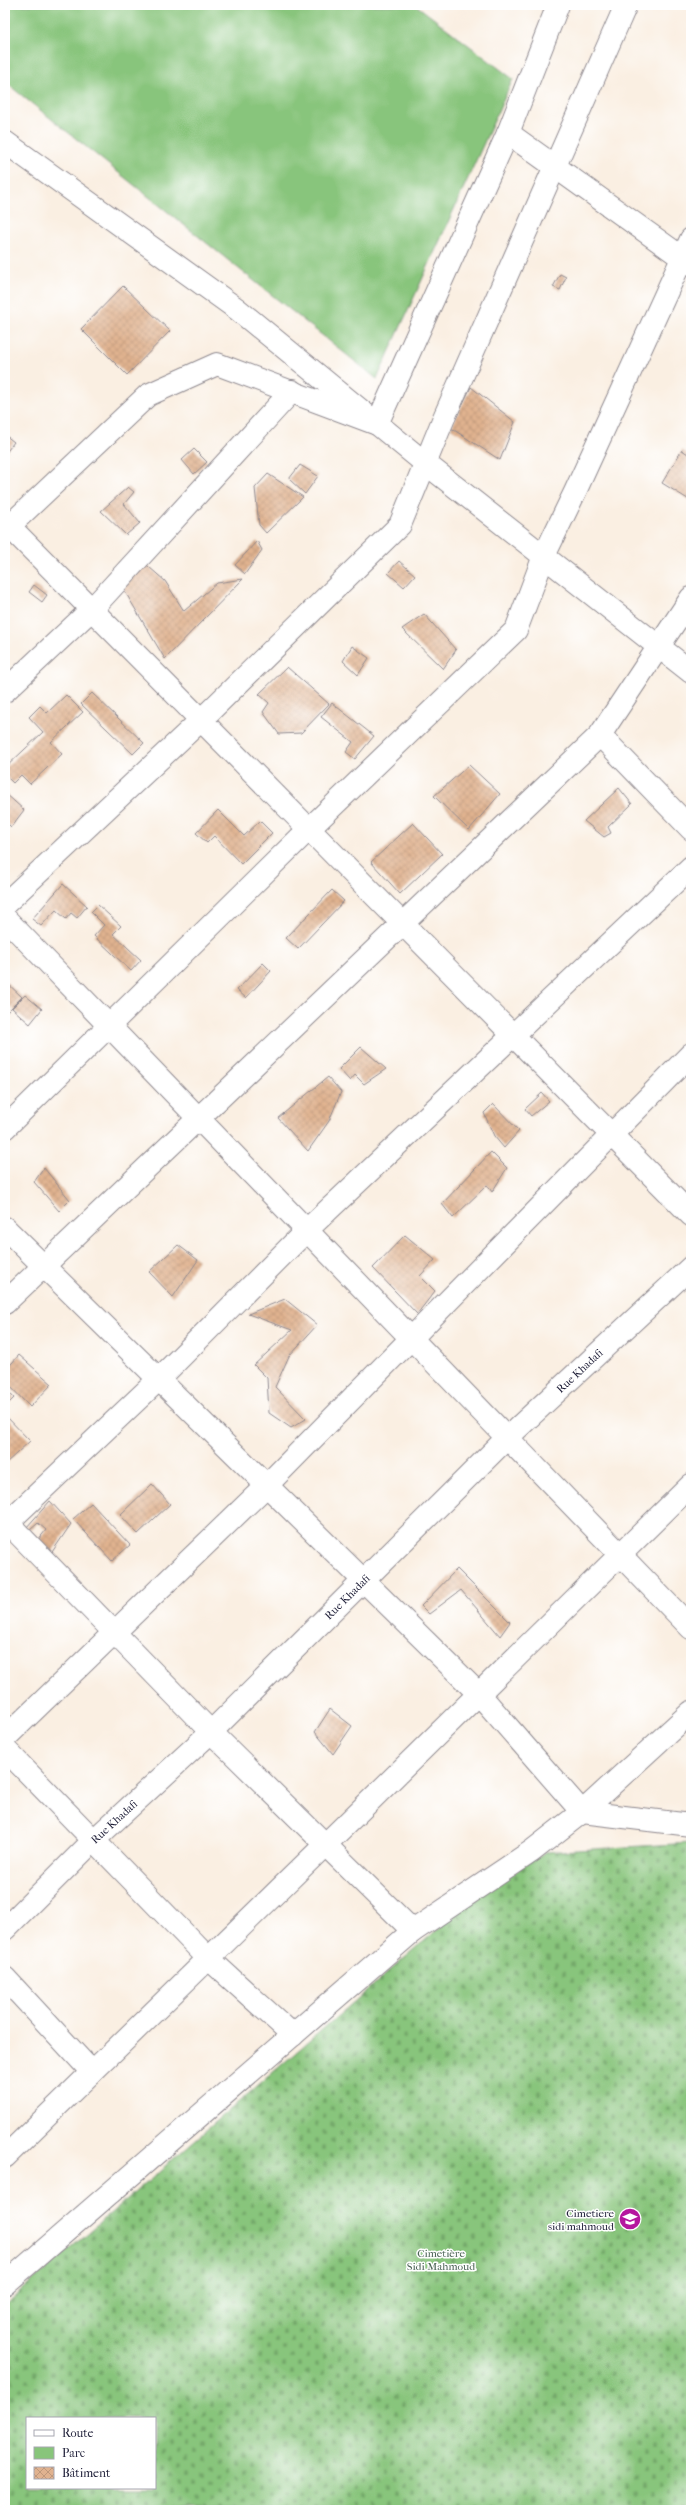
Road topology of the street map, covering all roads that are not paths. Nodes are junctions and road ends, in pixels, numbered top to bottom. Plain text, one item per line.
1 (558, 5) edge
2 (626, 5) edge
3 (508, 133) junction
4 (5, 142) edge
5 (556, 164) junction
6 (688, 254) edge
7 (292, 391) junction
8 (377, 424) junction
9 (425, 463) junction
10 (6, 526) edge
11 (544, 556) junction
12 (691, 598) edge
13 (92, 609) junction
14 (658, 648) junction
15 (691, 672) edge
16 (5, 691) edge
17 (201, 720) junction
18 (600, 736) junction
19 (309, 829) junction
20 (691, 829) edge
21 (691, 867) edge
22 (5, 904) edge
23 (5, 918) edge
24 (403, 923) junction
25 (108, 1025) junction
26 (513, 1036) junction
27 (691, 1054) edge
28 (199, 1118) junction
29 (5, 1128) edge
30 (612, 1134) junction
31 (691, 1215) edge
32 (5, 1228) edge
33 (307, 1230) junction
34 (43, 1266) junction
35 (691, 1267) edge
36 (5, 1303) edge
37 (410, 1338) junction
38 (158, 1380) junction
39 (507, 1438) junction
40 (691, 1485) edge
41 (266, 1486) junction
42 (6, 1523) edge
43 (620, 1555) junction
44 (362, 1581) junction
45 (691, 1628) edge
46 (115, 1631) junction
47 (480, 1695) junction
48 (691, 1712) edge
49 (211, 1732) junction
50 (5, 1738) edge
51 (5, 1749) edge
52 (582, 1812) junction
53 (691, 1825) edge
54 (94, 1840) junction
55 (326, 1844) junction
56 (5, 1929) edge
57 (413, 1931) junction
58 (207, 1958) junction
59 (5, 1978) edge
60 (293, 2036) junction
61 (92, 2072) junction
62 (5, 2157) edge
63 (5, 2284) edge

1 - 3 street
2 - 5 street
3 - 5 street
3 - 8 street
4 - 8 street
5 - 6 street
5 - 9 street
6 - 11 street
7 - 8 street
7 - 10 street
7 - 13 street
8 - 9 street
9 - 11 street
9 - 17 street
10 - 13 street
11 - 14 street
11 - 19 street
12 - 14 street
13 - 16 street
13 - 17 street
14 - 15 street
14 - 18 street
17 - 19 street
17 - 22 street
18 - 20 street
18 - 24 street
19 - 24 street
19 - 25 street
21 - 26 street
23 - 25 street
24 - 26 street
24 - 28 street
25 - 28 street
25 - 29 street
26 - 30 street
26 - 33 street
27 - 30 street
28 - 33 street
28 - 34 street
30 - 31 street
30 - 37 street
32 - 34 street
33 - 37 street
33 - 38 street
34 - 36 street
34 - 38 street
35 - 39 street, Rue Khadafi
37 - 39 street
37 - 41 street
38 - 41 street
38 - 42 street
39 - 43 street
39 - 44 street, Rue Khadafi
40 - 43 street
41 - 44 street
41 - 46 street
42 - 46 street
43 - 45 street
43 - 47 street
44 - 47 street
44 - 49 street, Rue Khadafi
46 - 49 street
46 - 50 street
47 - 52 street
47 - 55 street
48 - 52 street
49 - 54 street, Rue Khadafi
49 - 55 street
51 - 54 street
52 - 53 street
52 - 57 street
54 - 56 street, Rue Khadafi
54 - 58 street
55 - 57 street
55 - 58 street
57 - 60 street
58 - 60 street
58 - 61 street
59 - 61 street
60 - 63 street
61 - 62 street

